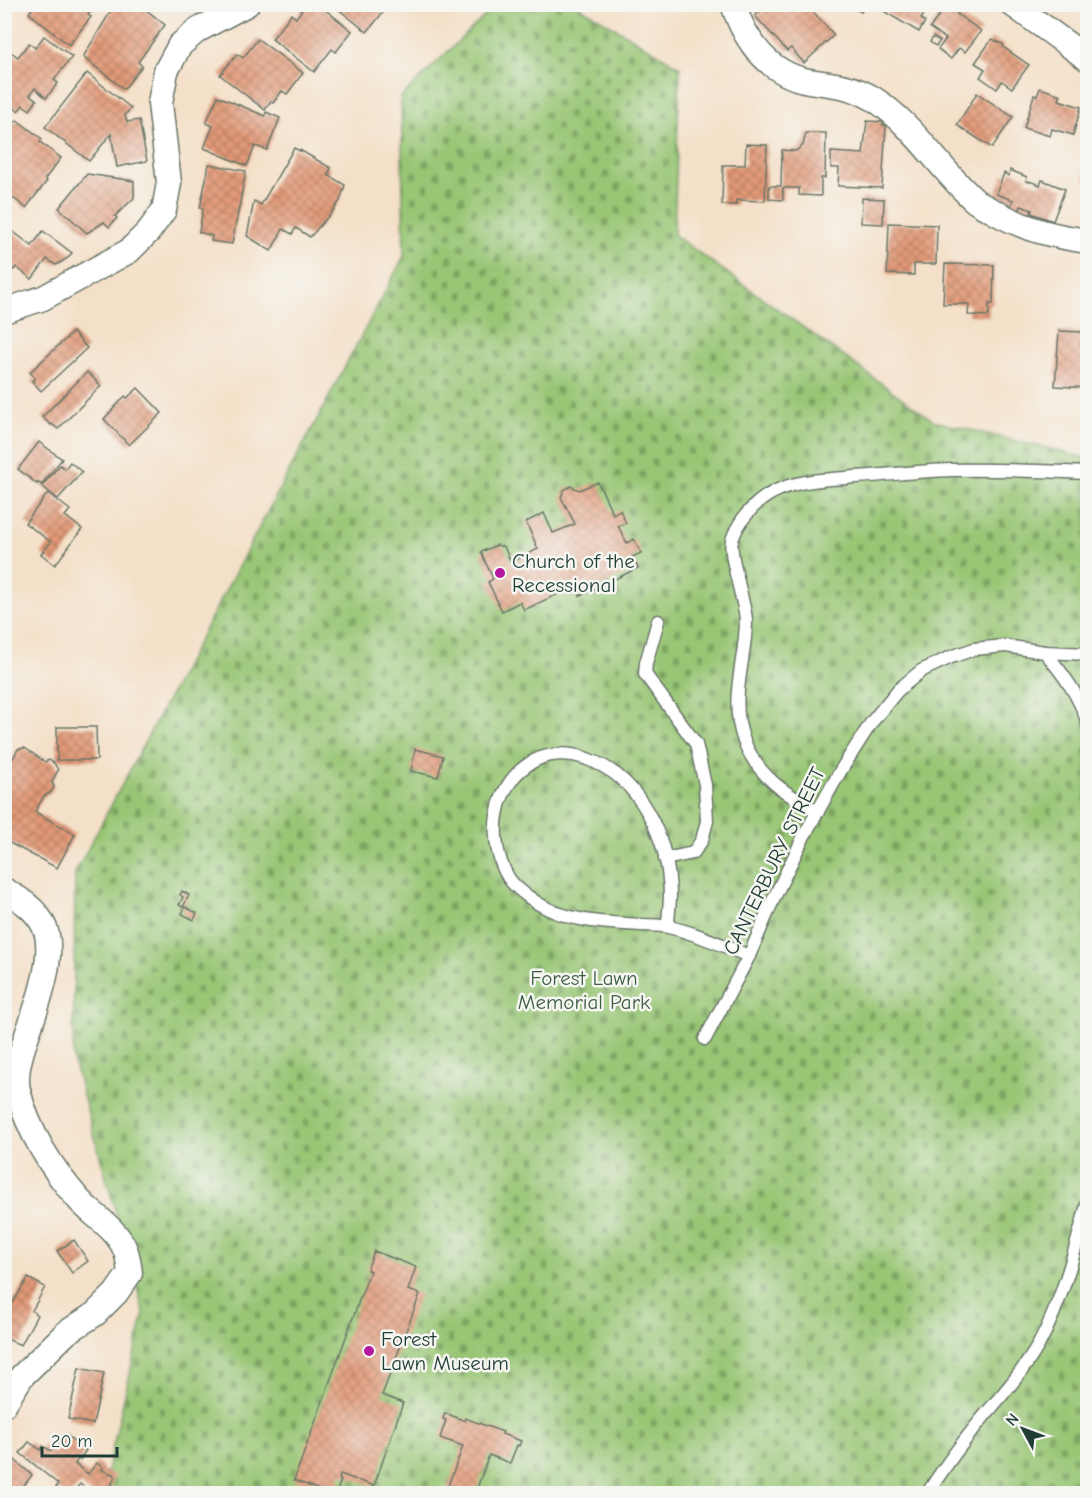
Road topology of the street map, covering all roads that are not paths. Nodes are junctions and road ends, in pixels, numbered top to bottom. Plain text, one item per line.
1 (247, 4) edge
2 (733, 4) edge
3 (1012, 4) edge
4 (1088, 59) edge
5 (1088, 241) edge
6 (4, 311) edge
7 (1088, 473) edge
8 (658, 621) dead end
9 (1045, 652) junction
10 (1088, 654) edge
11 (1088, 724) edge
12 (818, 812) junction
13 (665, 860) junction
14 (4, 890) edge
15 (668, 927) junction
16 (749, 956) junction
17 (705, 1038) dead end
18 (1088, 1202) edge
19 (4, 1404) edge
20 (927, 1494) edge

1 - 6 street
2 - 5 street
3 - 4 street
7 - 12 lane
8 - 13 lane
9 - 10 lane, CANTERBURY STREET
9 - 11 lane
9 - 12 lane, CANTERBURY STREET
12 - 16 lane, CANTERBURY STREET
13 - 15 lane
13 - 15 lane
14 - 19 street
15 - 16 lane
16 - 17 lane, CANTERBURY STREET
18 - 20 lane

